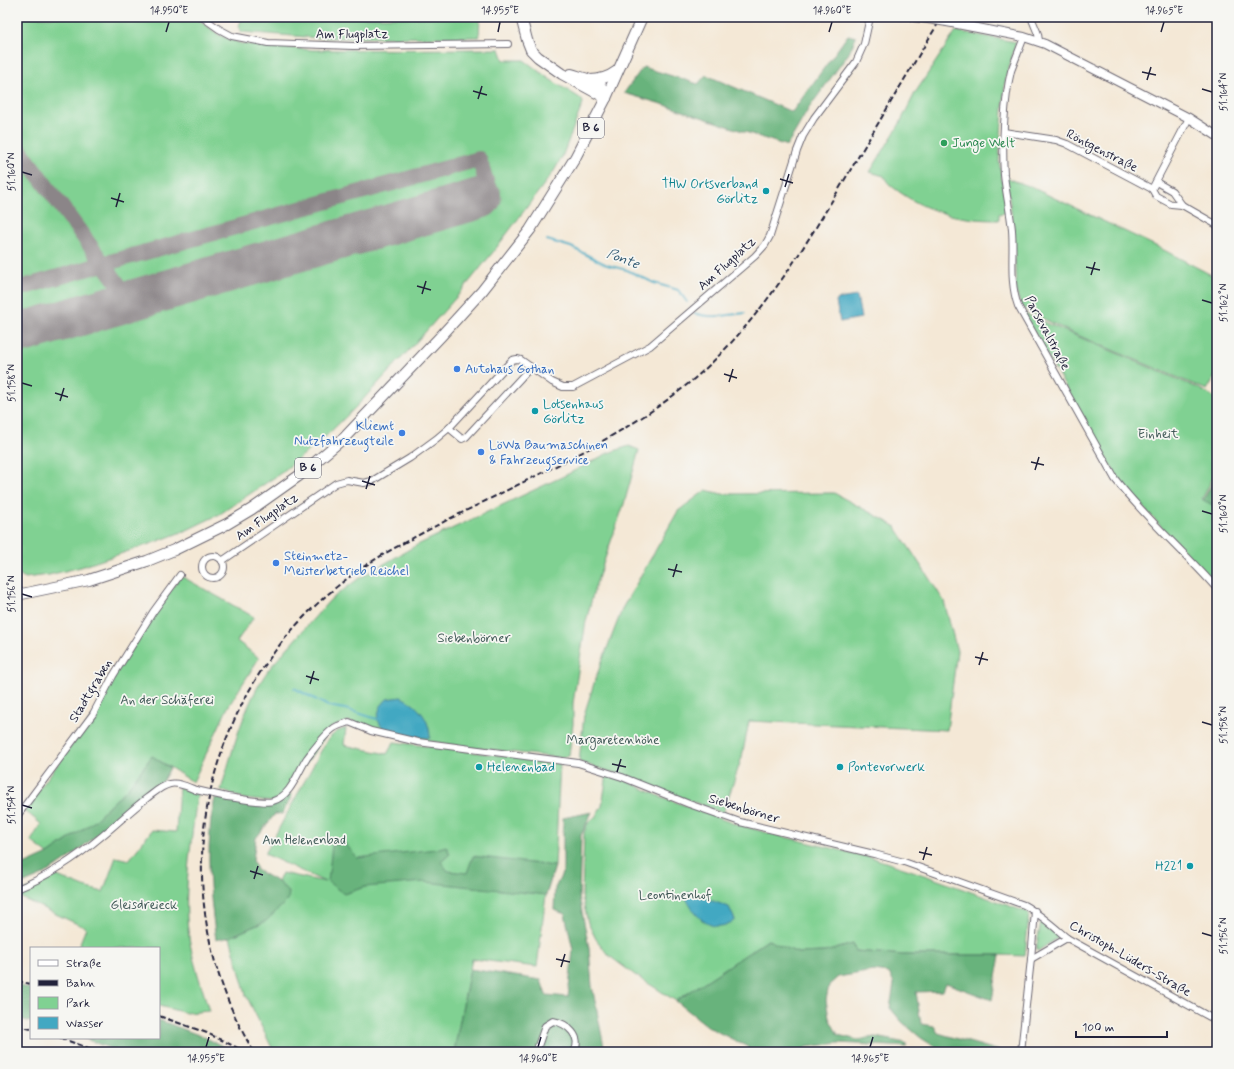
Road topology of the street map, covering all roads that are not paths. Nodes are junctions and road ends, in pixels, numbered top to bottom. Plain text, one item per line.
1 (202, 17) edge
2 (521, 17) edge
3 (525, 17) edge
4 (642, 17) edge
5 (870, 17) edge
6 (913, 17) edge
7 (1031, 17) edge
8 (524, 28) junction
9 (1024, 37) junction
10 (1039, 41) junction
11 (508, 44) dead end
12 (557, 69) junction
13 (618, 71) junction
14 (590, 80) junction
15 (606, 98) junction
16 (1189, 118) junction
17 (1004, 132) junction
18 (1217, 136) edge
19 (1156, 182) junction
20 (1152, 189) junction
21 (1182, 205) junction
22 (1217, 225) edge
23 (531, 367) junction
24 (449, 428) junction
25 (222, 562) dead end
26 (180, 575) dead end
27 (1217, 589) edge
28 (17, 595) edge
29 (17, 816) edge
30 (17, 889) edge
31 (1035, 911) junction
32 (1067, 938) junction
33 (1031, 959) junction
34 (1217, 1021) edge
35 (536, 1052) edge
36 (574, 1052) edge
37 (1021, 1052) edge

1 - 11 street, Am Flugplatz
2 - 8 main road
3 - 8 main road
4 - 13 main road, B 6
5 - 23 street, Am Flugplatz
6 - 9 street, bridge
7 - 10 street
8 - 12 main road
9 - 10 street
9 - 17 street, Parsevalstraße
10 - 16 street
12 - 14 main road
12 - 15 main road
13 - 14 main road
13 - 15 main road, B 6
14 - 15 main road
15 - 28 main road, B 6
16 - 18 street
16 - 19 street
17 - 20 street, Röntgenstraße
17 - 27 street, Parsevalstraße
19 - 20 street
19 - 21 street, Röntgenstraße
20 - 21 street, Röntgenstraße
21 - 22 street, Röntgenstraße
23 - 24 street, Am Flugplatz
23 - 24 street
24 - 25 street, Am Flugplatz
26 - 29 street, Stadtgraben
30 - 31 street, Siebenbörner, bridge
31 - 32 street, Christoph-Lüders-Straße
31 - 33 street
32 - 33 street
32 - 34 street, Christoph-Lüders-Straße
33 - 37 street
35 - 36 street

